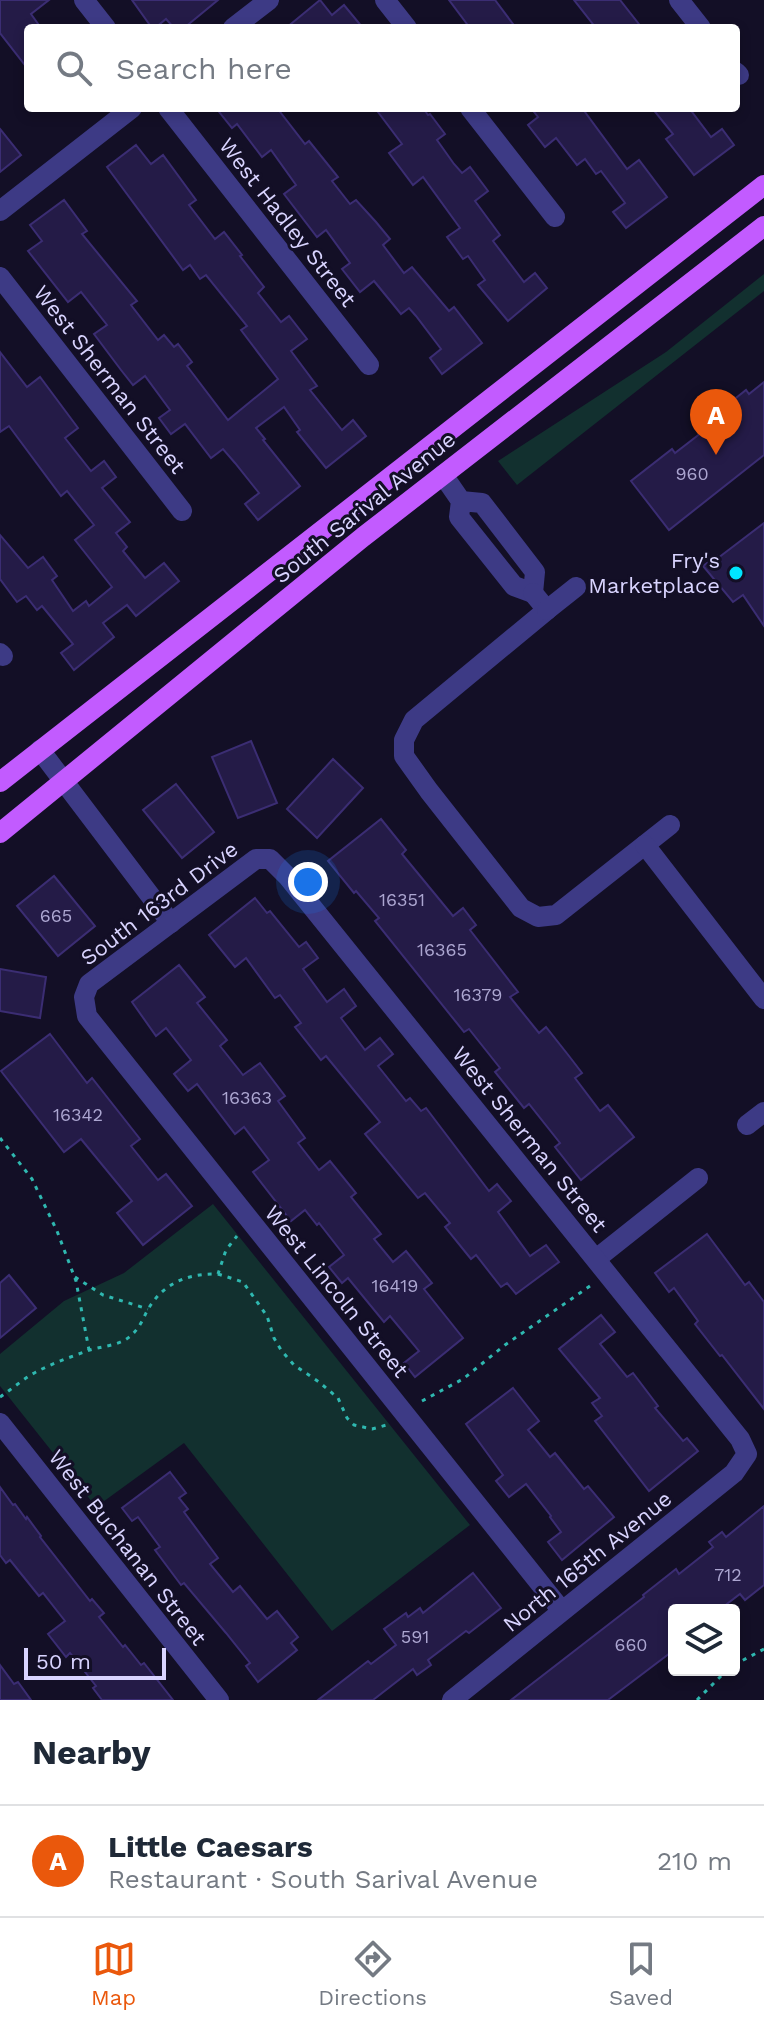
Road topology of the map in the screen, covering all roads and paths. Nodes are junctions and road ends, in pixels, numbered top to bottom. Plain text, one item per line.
1 (84, 0) edge
2 (269, 0) edge
3 (385, 0) edge
4 (687, 3) edge
5 (103, 24) edge
6 (238, 24) edge
7 (404, 24) edge
8 (699, 24) edge
9 (127, 112) edge
10 (171, 112) edge
11 (473, 112) edge
12 (757, 191) edge
13 (0, 211) edge
14 (764, 215) edge
15 (555, 217) dead end
16 (764, 226) edge
17 (0, 277) edge
18 (369, 365) dead end
19 (524, 374) junction
20 (541, 397) junction
21 (443, 475) junction
22 (461, 501) junction
23 (182, 511) dead end
24 (507, 536) junction
25 (487, 552) junction
26 (576, 587) dead end
27 (533, 593) junction
28 (547, 610) junction
29 (40, 750) junction
30 (63, 781) junction
31 (0, 782) edge
32 (670, 825) dead end
33 (0, 833) edge
34 (645, 845) junction
35 (270, 859) joint
36 (171, 923) junction
37 (84, 997) joint
38 (764, 999) edge
39 (764, 1112) edge
40 (747, 1125) dead end
41 (0, 1138) edge
42 (698, 1178) dead end
43 (252, 1223) junction
44 (596, 1259) junction
45 (218, 1274) junction
46 (75, 1277) junction
47 (148, 1309) junction
48 (89, 1350) junction
49 (0, 1397) edge
50 (403, 1411) junction
51 (0, 1423) edge
52 (747, 1454) joint
53 (562, 1611) junction
54 (764, 1649) edge
55 (740, 1662) edge
56 (721, 1676) edge
57 (219, 1700) edge
58 (452, 1700) edge
59 (697, 1700) edge

1 - 5 street
2 - 6 street
3 - 7 street
4 - 8 street
9 - 13 street
10 - 18 street, West Hadley Street
11 - 15 street
12 - 14 main road
12 - 19 main road, South Sarival Avenue
16 - 20 main road, South Sarival Avenue
17 - 23 street, West Sherman Street
19 - 20 main road
19 - 29 main road, South Sarival Avenue
20 - 21 main road, South Sarival Avenue
21 - 22 street
21 - 30 main road, South Sarival Avenue
22 - 24 street
22 - 25 street
24 - 25 street
24 - 27 street
25 - 27 street
26 - 28 street
27 - 28 street
28 - 34 street
29 - 30 street
29 - 31 main road, South Sarival Avenue
30 - 33 main road, South Sarival Avenue
30 - 36 street
32 - 34 street
34 - 38 street
35 - 36 street, South 163rd Drive
35 - 44 street, West Sherman Street
36 - 37 street, South 163rd Drive
37 - 43 street, West Lincoln Street
39 - 40 street
41 - 46 path
42 - 44 street
43 - 45 path
43 - 50 street, West Lincoln Street
44 - 50 path
44 - 52 street, West Sherman Street
45 - 47 path
45 - 50 path
46 - 47 path
46 - 48 path
47 - 48 path
48 - 49 path
50 - 53 street, West Lincoln Street
51 - 57 street, West Buchanan Street
52 - 53 street, North 165th Avenue
53 - 58 street, North 165th Avenue
54 - 55 path
56 - 59 path

